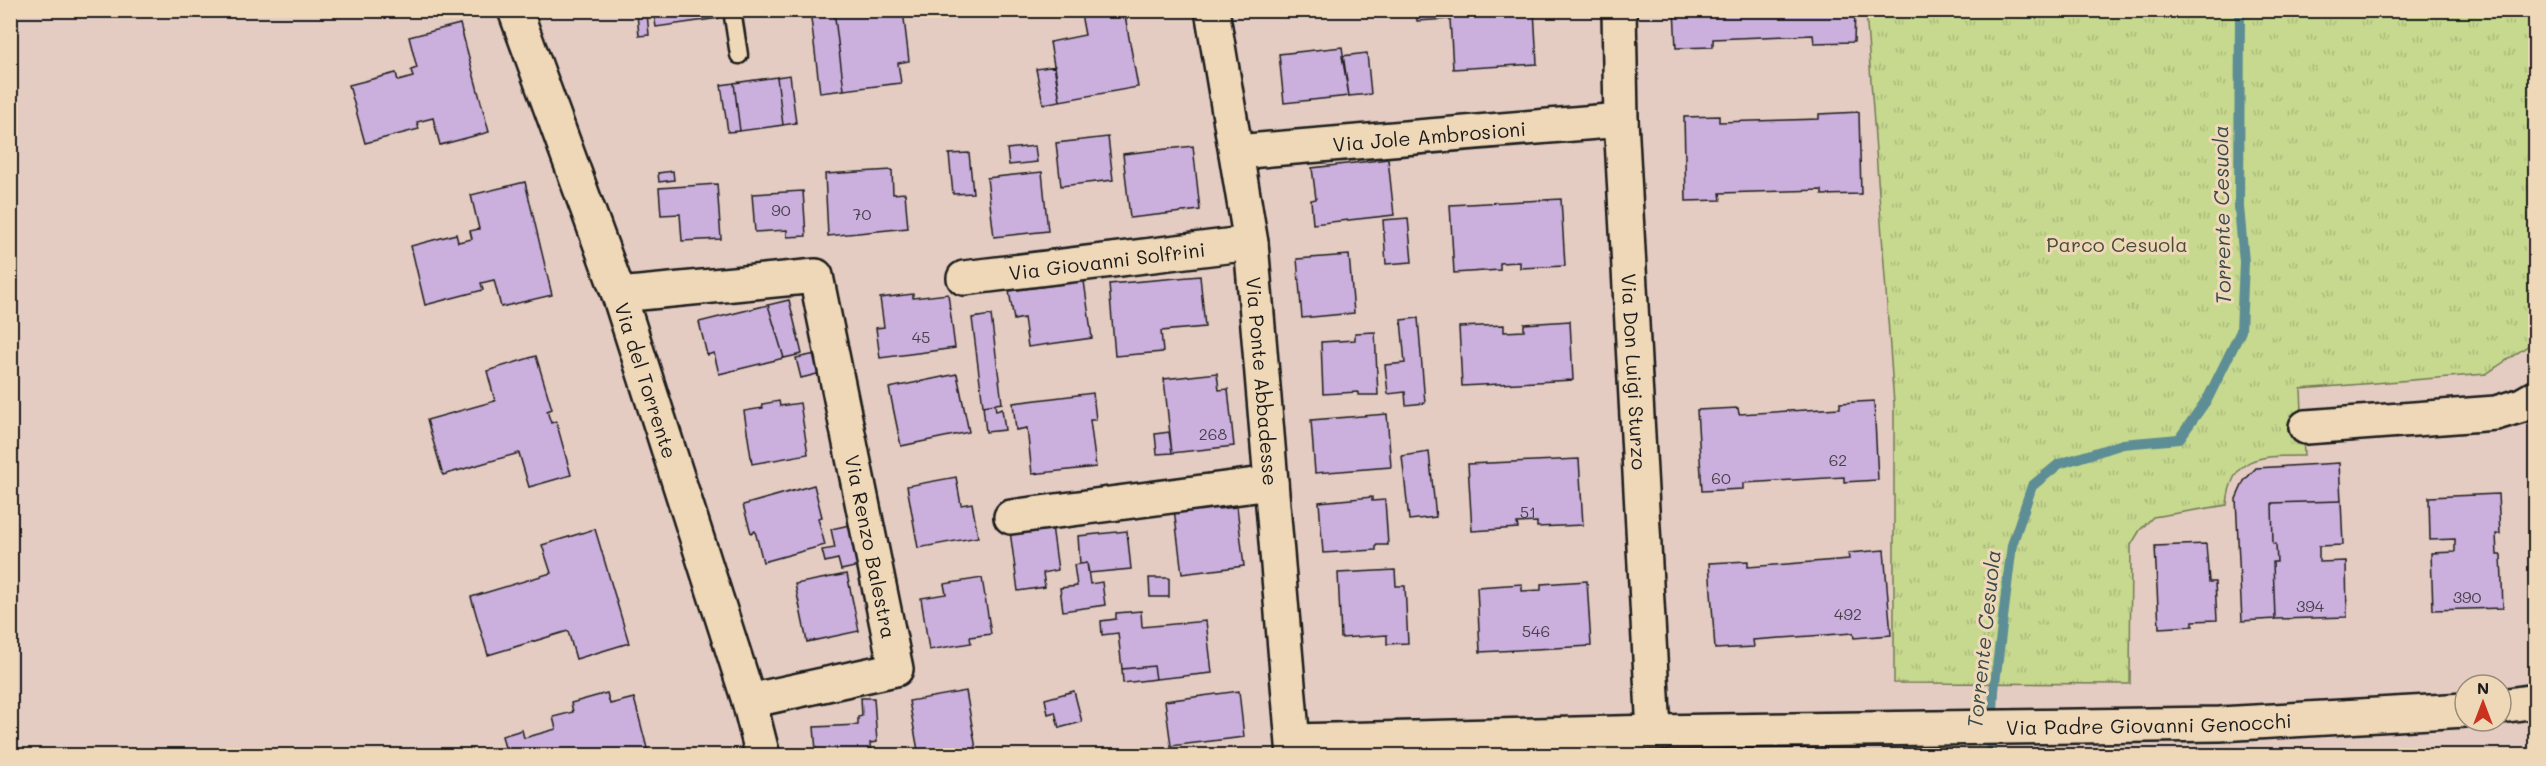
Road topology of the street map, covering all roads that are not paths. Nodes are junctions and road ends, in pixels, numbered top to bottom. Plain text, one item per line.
1 (515, 10) edge
2 (732, 10) edge
3 (1212, 10) edge
4 (1619, 10) edge
5 (739, 55) dead end
6 (1621, 120) junction
7 (1236, 153) junction
8 (1251, 243) junction
9 (964, 278) dead end
10 (619, 295) junction
11 (2535, 397) edge
12 (2306, 427) dead end
13 (1272, 483) junction
14 (1011, 517) dead end
15 (749, 701) junction
16 (2535, 701) edge
17 (2513, 704) edge
18 (2453, 711) edge
19 (1653, 732) junction
20 (1294, 748) edge
21 (763, 756) edge

1 - 10 street, Via del Torrente
2 - 5 lane
3 - 7 street, Via Ponte Abbadesse
4 - 6 street, Via Don Luigi Sturzo
6 - 7 street, Via Jole Ambrosioni
6 - 19 street, Via Don Luigi Sturzo
7 - 8 street, Via Ponte Abbadesse
8 - 9 street, Via Giovanni Solfrini
8 - 13 street, Via Ponte Abbadesse
10 - 15 street, Via del Torrente
10 - 15 street, Via Renzo Balestra
11 - 12 street
13 - 14 street
13 - 20 street, Via Ponte Abbadesse
15 - 21 street, Via del Torrente
16 - 17 street
18 - 19 street, Via Padre Giovanni Genocchi
19 - 20 street, Via Padre Giovanni Genocchi

